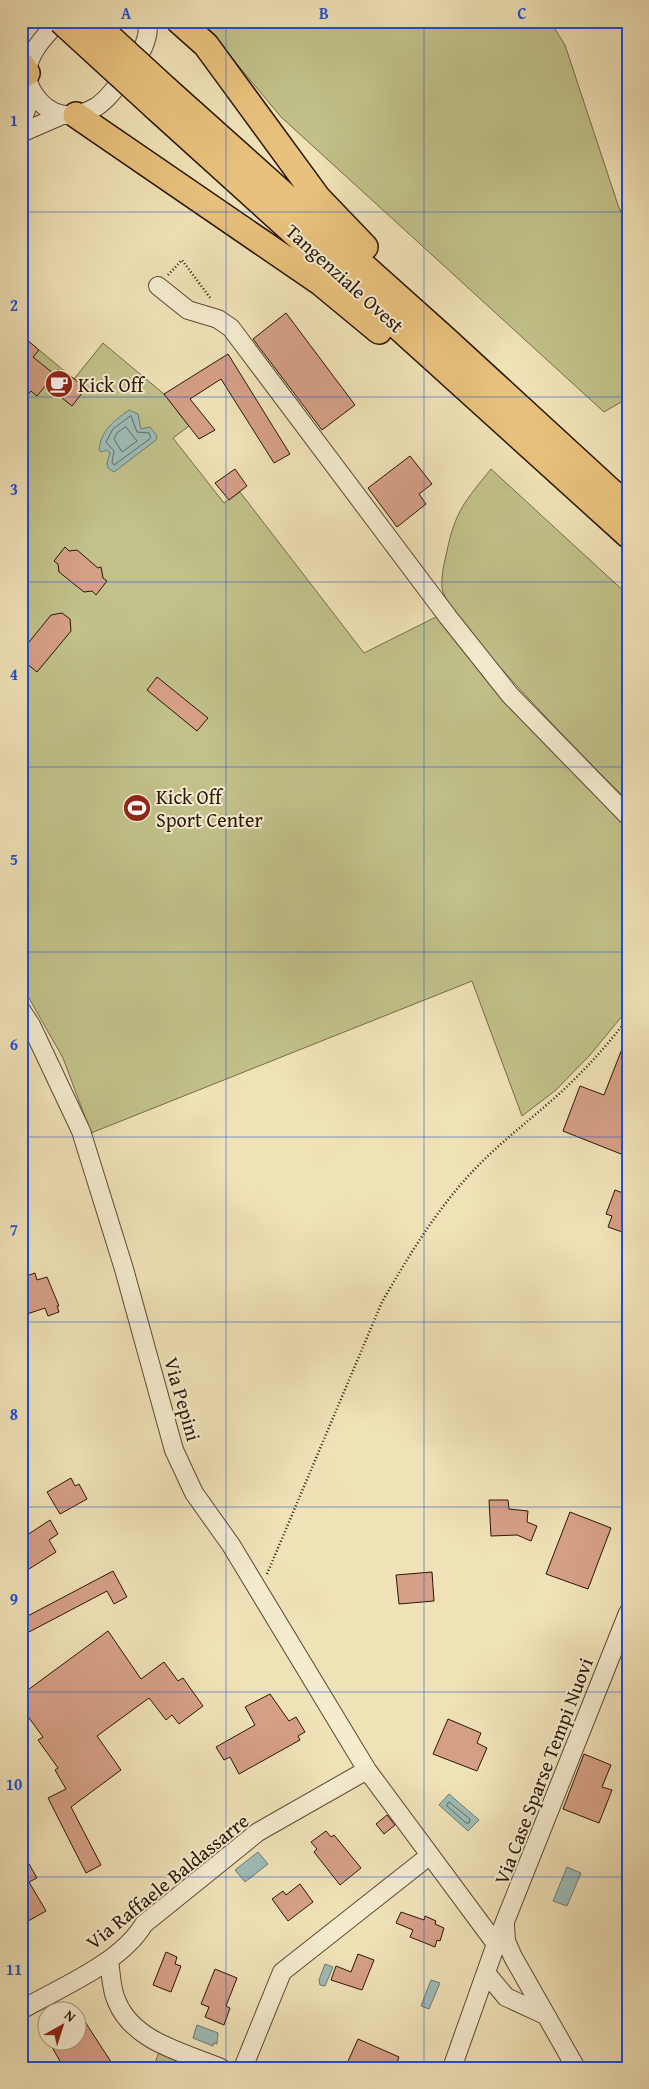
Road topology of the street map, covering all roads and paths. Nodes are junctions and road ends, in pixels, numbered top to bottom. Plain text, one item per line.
1 (60, 21) edge
2 (92, 21) edge
3 (147, 21) edge
4 (179, 21) edge
5 (26, 75) edge
6 (161, 98) junction
7 (68, 116) junction
8 (21, 123) edge
9 (21, 133) edge
10 (158, 286) joint
11 (216, 305) dead end
12 (444, 338) junction
13 (515, 431) junction
14 (628, 507) edge
15 (628, 535) edge
16 (628, 816) edge
17 (21, 1010) edge
18 (628, 1018) edge
19 (259, 1592) junction
20 (628, 1613) edge
21 (367, 1770) junction
22 (429, 1856) junction
23 (505, 1925) junction
24 (496, 1944) junction
25 (109, 1960) junction
26 (486, 1973) junction
27 (525, 1980) junction
28 (506, 1998) junction
29 (21, 2010) edge
30 (473, 2010) junction
31 (545, 2015) junction
32 (221, 2068) edge
33 (243, 2068) edge
34 (452, 2068) edge
35 (576, 2068) edge

1 - 5 street
1 - 6 highway, Tangenziale Ovest, bridge
2 - 6 highway, Tangenziale Ovest, bridge
3 - 7 street
4 - 12 highway
5 - 7 street
5 - 8 street
6 - 12 highway, Tangenziale Ovest
6 - 13 highway, Tangenziale Ovest
7 - 9 street
7 - 13 highway
10 - 11 path
10 - 16 street
12 - 14 highway, Tangenziale Ovest
13 - 15 highway, Tangenziale Ovest
17 - 19 street, Via Pepini
18 - 19 path
19 - 21 street, Via Pepini
20 - 23 street, Via Case Sparse Tempi Nuovi
21 - 22 street, Via Pepini
21 - 25 street, Via Raffaele Baldassarre
22 - 24 street, Via Pepini
22 - 33 street
23 - 24 street, Via Case Sparse Tempi Nuovi
23 - 27 street
24 - 26 street, Via Case Sparse Tempi Nuovi
25 - 29 street, Via Raffaele Baldassarre
25 - 32 street
26 - 27 street
26 - 28 street
26 - 30 street, Via Case Sparse Tempi Nuovi
27 - 31 street
28 - 30 street
28 - 31 street
30 - 34 street, Via Case Sparse Tempi Nuovi
31 - 35 street

